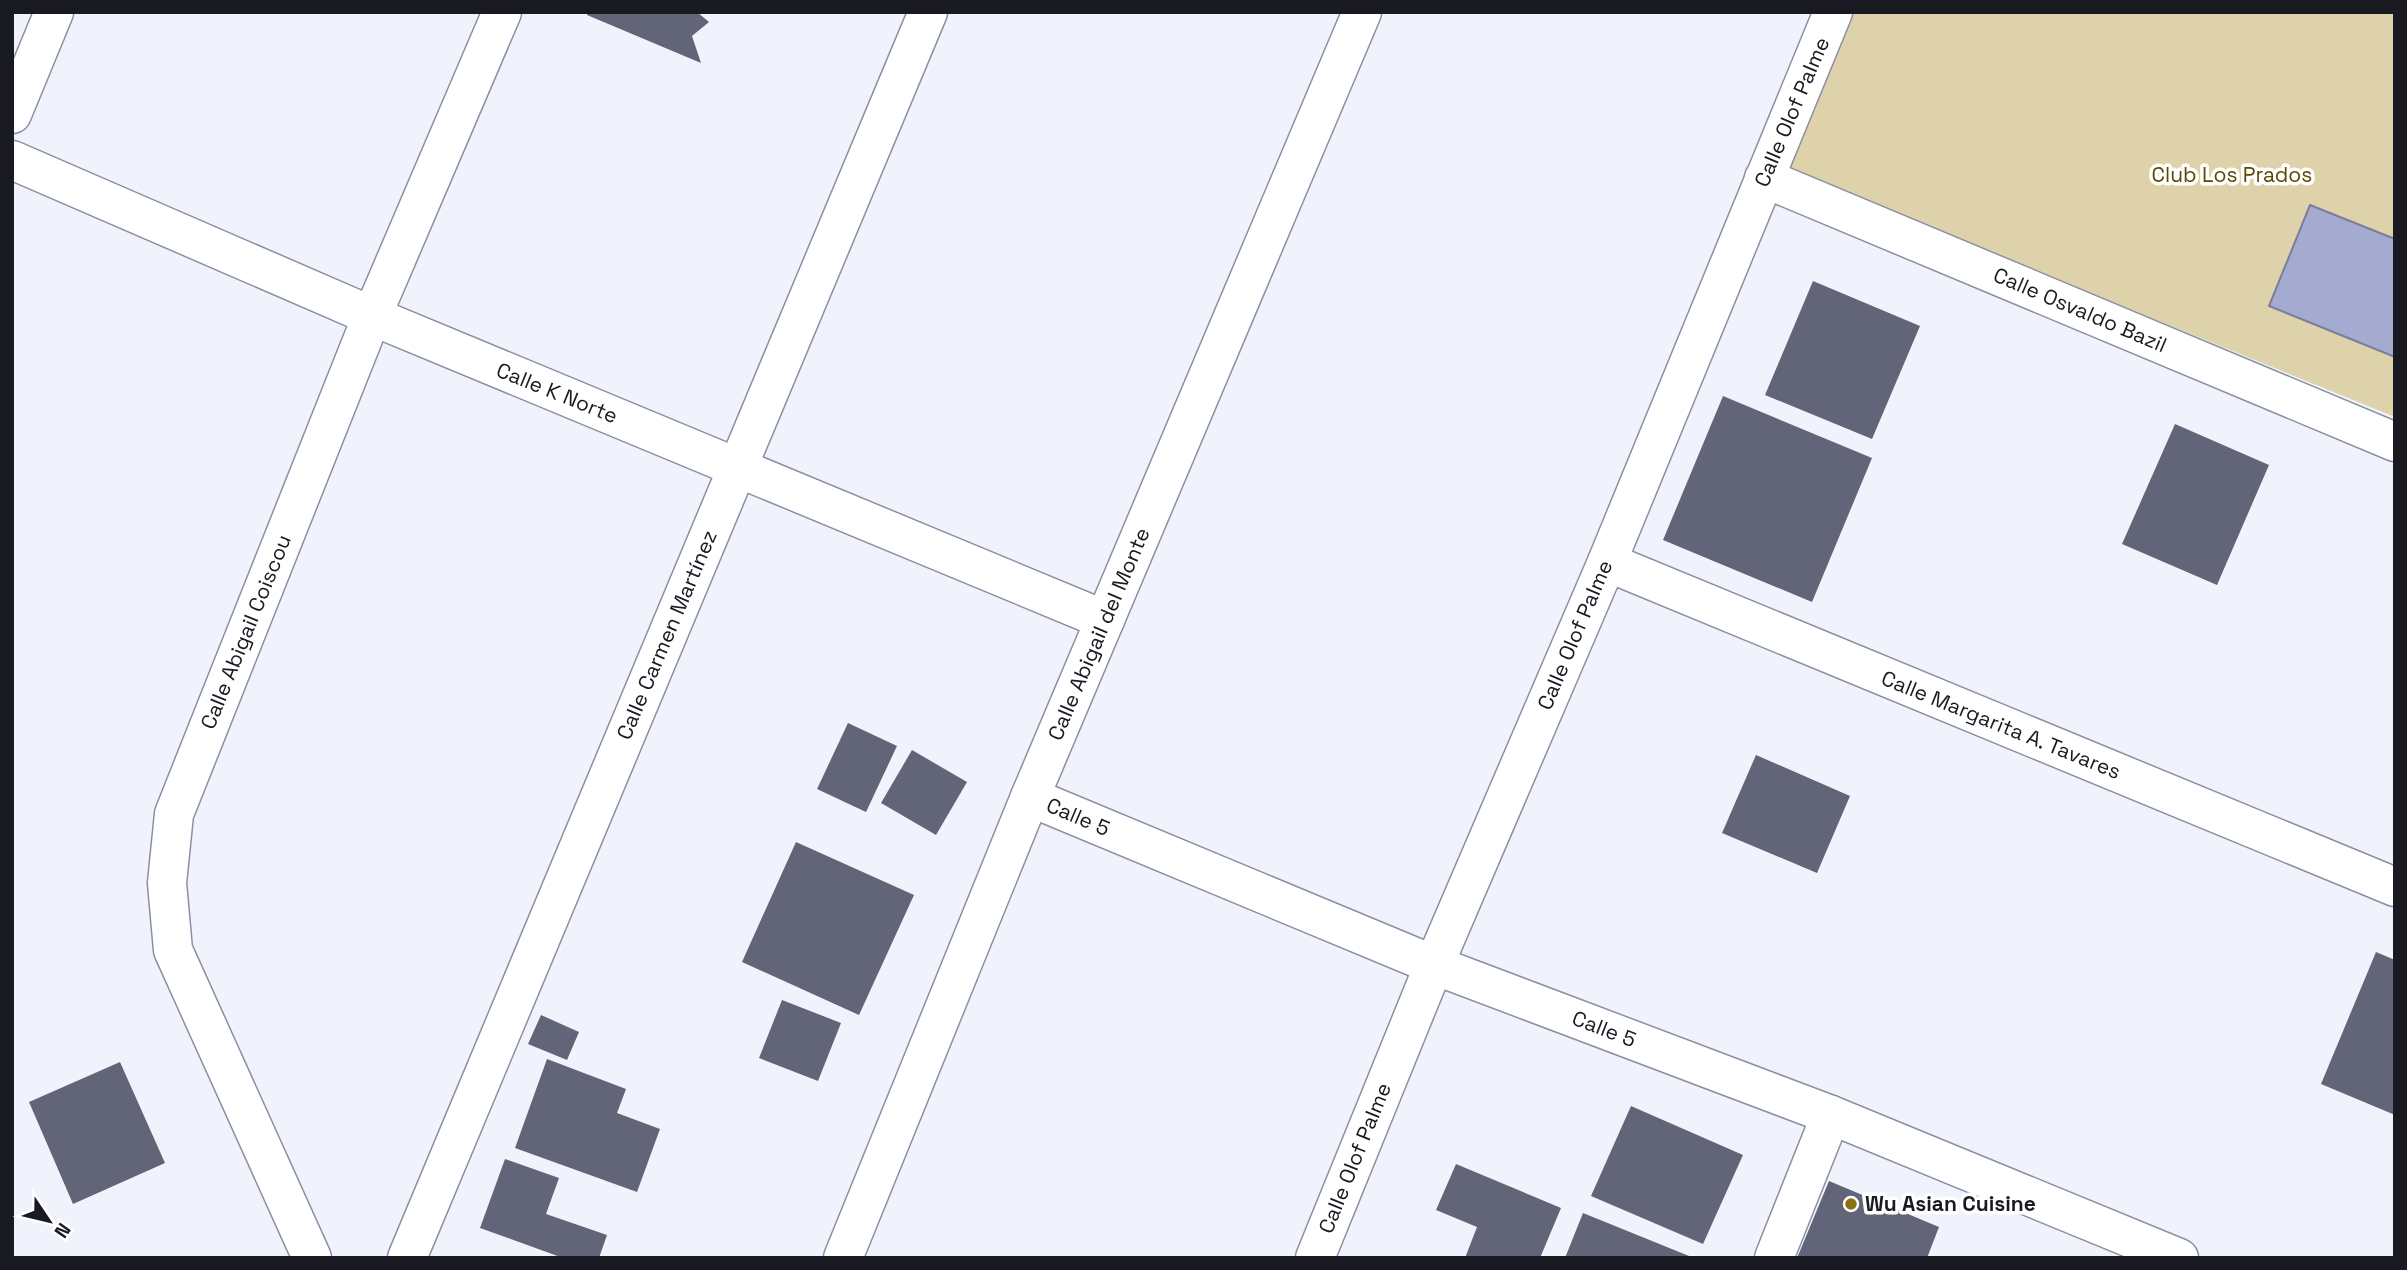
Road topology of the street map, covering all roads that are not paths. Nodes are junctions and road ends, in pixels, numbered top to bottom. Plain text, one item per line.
1 (54, 12) edge
2 (502, 12) edge
3 (928, 12) edge
4 (1362, 12) edge
5 (1833, 12) edge
6 (12, 114) edge
7 (12, 160) edge
8 (1764, 178) junction
9 (372, 316) junction
10 (2395, 442) edge
11 (736, 467) junction
12 (1607, 562) junction
13 (1105, 620) junction
14 (1030, 797) junction
15 (2395, 887) edge
16 (1434, 965) junction
17 (1831, 1115) junction
18 (312, 1258) edge
19 (407, 1258) edge
20 (843, 1258) edge
21 (1315, 1258) edge
22 (1774, 1258) edge
23 (2179, 1258) edge

1 - 6 street
2 - 9 street, Calle Abigail Coiscou
3 - 11 street, Calle Carmen Martínez
4 - 13 street, Calle Abigail del Monte
5 - 8 street, Calle Olof Palme
7 - 9 street, Calle K Norte
8 - 10 street, Calle Osvaldo Bazil
8 - 12 street, Calle Olof Palme
9 - 11 street, Calle K Norte
9 - 18 street, Calle Abigail Coiscou
11 - 13 street, Calle K Norte
11 - 19 street, Calle Carmen Martínez
12 - 15 street, Calle Margarita A. Tavares
12 - 16 street, Calle Olof Palme
13 - 14 street, Calle Abigail del Monte
14 - 16 street, Calle 5
14 - 20 street, Calle Abigail del Monte
16 - 17 street, Calle 5
16 - 21 street, Calle Olof Palme
17 - 22 street
17 - 23 street, Calle 5

